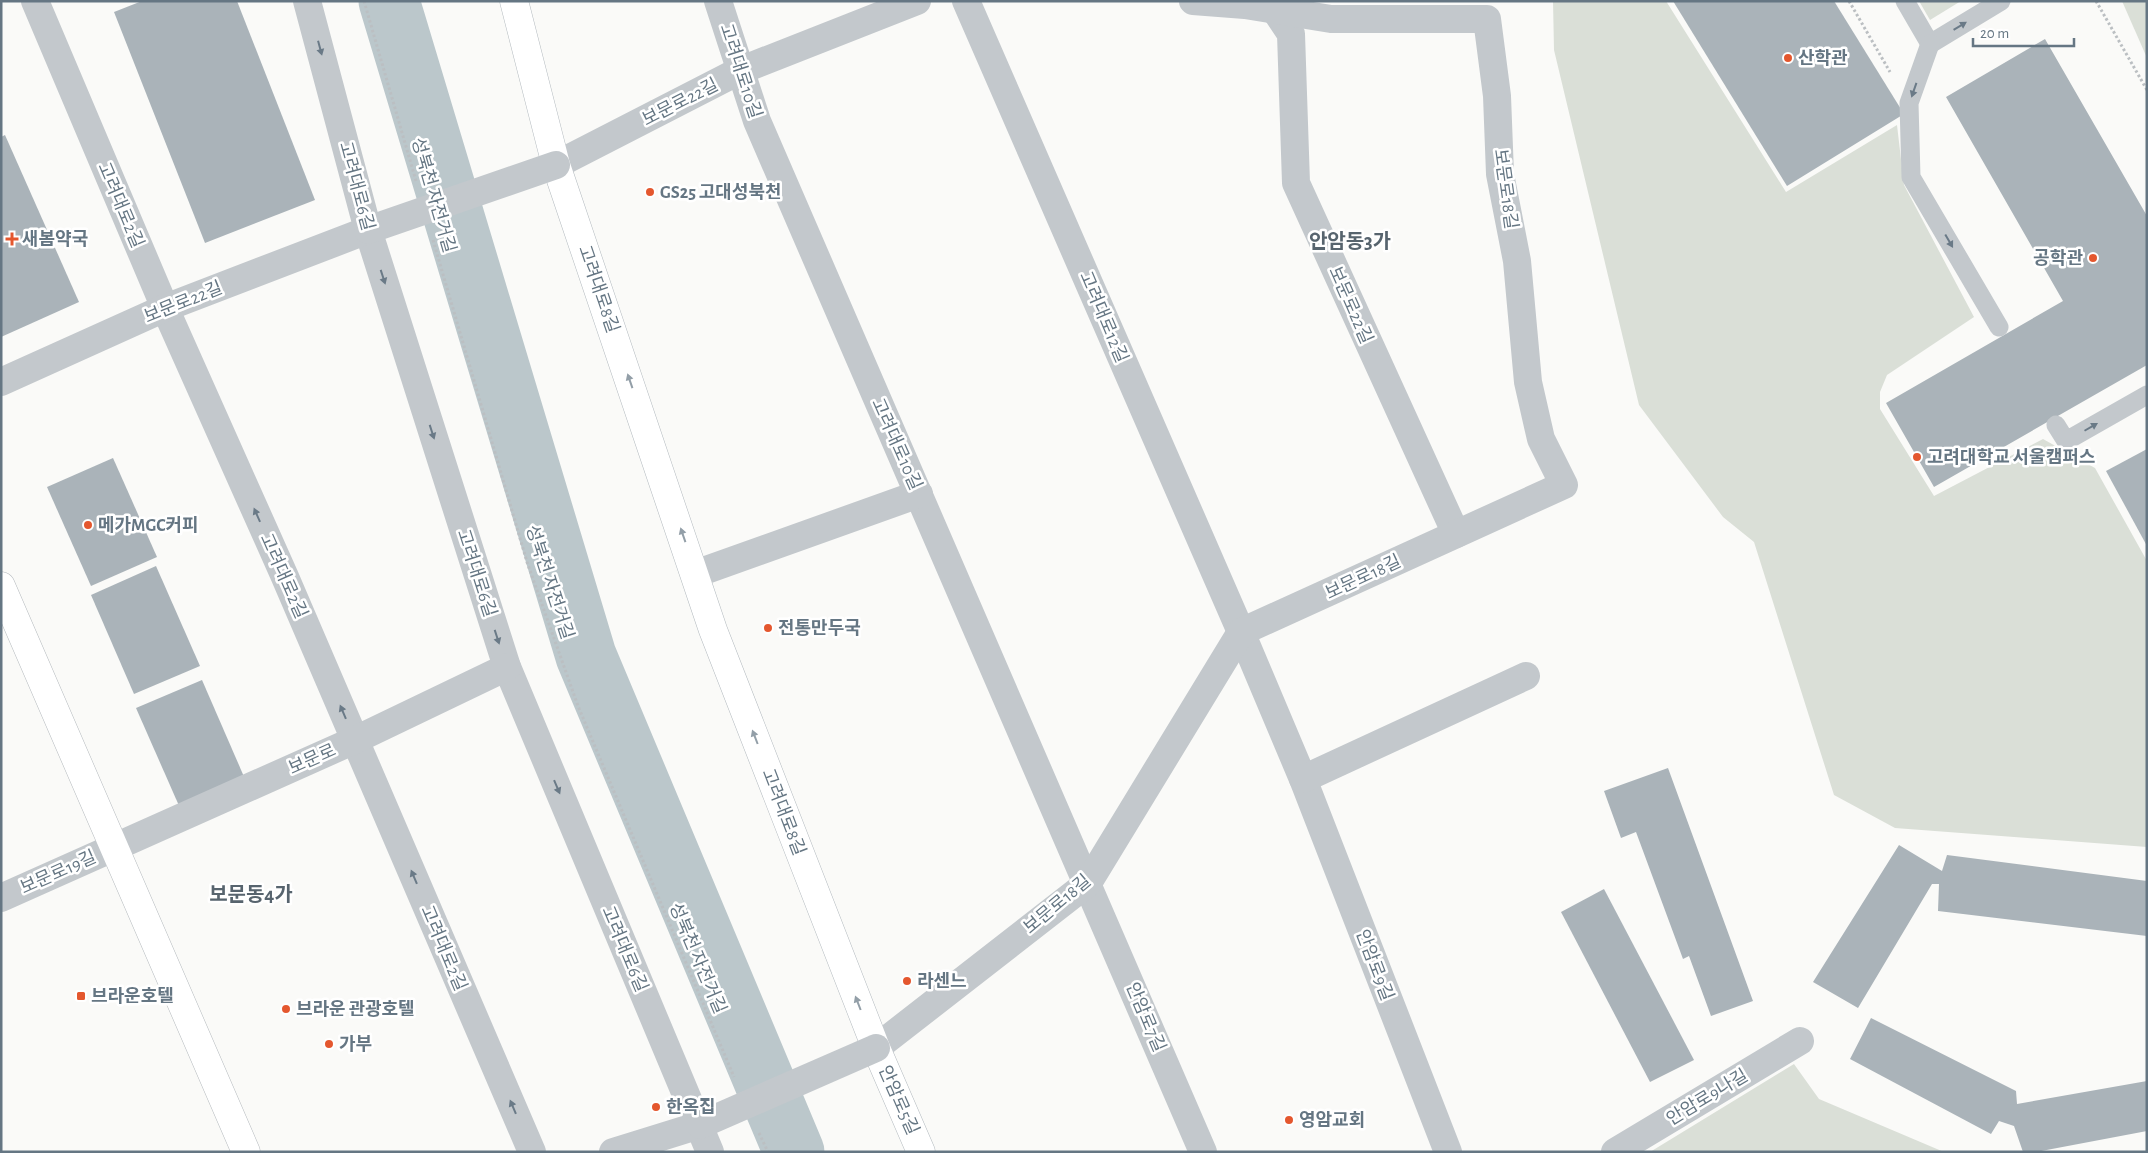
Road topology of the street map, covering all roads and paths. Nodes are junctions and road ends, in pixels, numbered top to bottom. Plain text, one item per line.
1 (35, 1) edge
2 (307, 1) edge
3 (364, 1) edge
4 (514, 1) edge
5 (718, 1) edge
6 (918, 1) edge
7 (966, 1) edge
8 (1193, 1) edge
9 (1849, 1) edge
10 (1905, 1) edge
11 (2001, 1) edge
12 (2096, 1) edge
13 (1275, 10) junction
14 (1930, 44) junction
15 (739, 71) junction
16 (2147, 90) edge
17 (1909, 104) junction
18 (556, 165) junction
19 (418, 190) dead end
20 (368, 230) junction
21 (432, 238) dead end
22 (165, 308) junction
23 (1999, 327) dead end
24 (1, 382) edge
25 (2147, 394) edge
26 (2056, 424) dead end
27 (919, 494) junction
28 (1456, 534) junction
29 (695, 574) junction
30 (1, 586) edge
31 (1241, 632) junction
32 (506, 667) junction
33 (1526, 676) dead end
34 (355, 740) junction
35 (1303, 779) junction
36 (116, 846) junction
37 (1088, 883) junction
38 (1, 898) edge
39 (1800, 1041) dead end
40 (876, 1048) junction
41 (737, 1083) dead end
42 (700, 1125) junction
43 (756, 1126) dead end
44 (246, 1152) edge
45 (532, 1152) edge
46 (613, 1152) edge
47 (710, 1152) edge
48 (768, 1152) edge
49 (922, 1152) edge
50 (1203, 1152) edge
51 (1448, 1152) edge
52 (1615, 1152) edge

1 - 22 street, 고려대로2길
2 -> 20 street, 고려대로6길
3 - 19 path, 성북천 자전거길
4 - 18 main road, 고려대로8길
5 - 15 street, 고려대로10길
6 - 15 street, 보문로22길
7 - 31 street, 고려대로12길
8 - 13 street
9 - 17 path
10 - 14 lane
14 -> 11 lane
12 - 16 path
13 - 28 street, 보문로22길
13 - 28 street, 보문로18길
14 -> 17 lane
15 - 18 street, 보문로22길
15 - 27 street, 고려대로10길
17 -> 23 lane
18 - 20 street, 보문로22길, bridge
29 -> 18 main road, 고려대로8길
20 - 22 street, 보문로22길
20 -> 32 street, 고려대로6길
21 - 41 path, 성북천 자전거길
22 - 24 street, 보문로22길
34 -> 22 street, 고려대로2길
26 -> 25 lane
27 - 29 street
27 - 37 street, 고려대로10길
28 - 31 street, 보문로18길
40 -> 29 main road, 고려대로8길
30 - 36 main road
31 - 35 street, 안암로9길
31 - 37 street, 보문로18길
32 - 34 street, 보문로
32 -> 42 street, 고려대로6길
33 - 35 street
34 - 36 street, 보문로
45 -> 34 street, 고려대로2길
35 - 51 street, 안암로9길
36 - 38 street, 보문로19길
36 - 44 main road
37 - 40 street, 보문로18길
37 - 50 street, 안암로7길
39 - 52 street, 안암로9나길
40 - 42 street, 보문로18길, bridge
40 - 49 main road, 안암로5길
42 - 46 street
42 - 47 street, 고려대로6길
43 - 48 path

